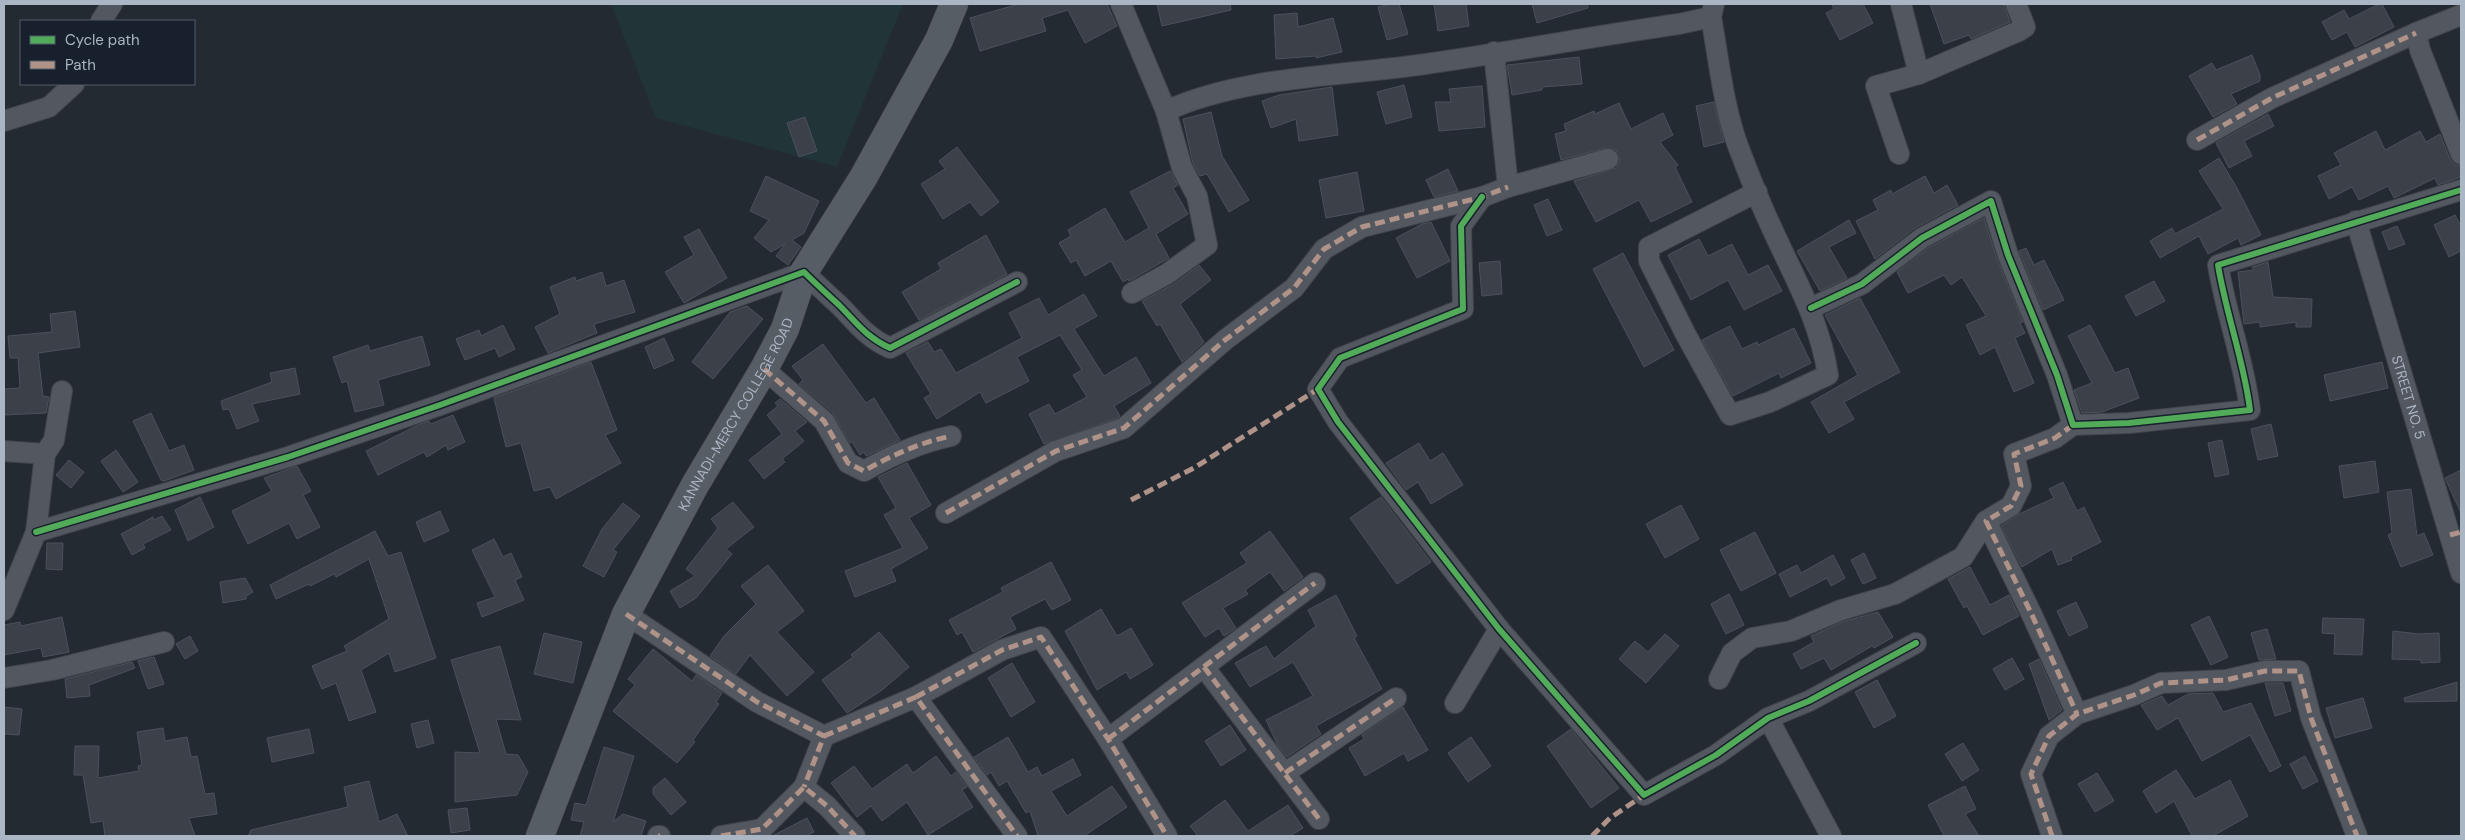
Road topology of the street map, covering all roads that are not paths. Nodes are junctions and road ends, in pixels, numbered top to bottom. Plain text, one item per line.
1 (112, 4) edge
2 (954, 4) edge
3 (1122, 4) edge
4 (1900, 4) edge
5 (2016, 4) edge
6 (1713, 10) edge
7 (2461, 15) edge
8 (102, 20) edge
9 (2416, 33) junction
10 (1494, 52) junction
11 (1920, 74) junction
12 (73, 85) edge
13 (1166, 111) junction
14 (4, 121) edge
15 (2197, 140) dead end
16 (1899, 154) dead end
17 (2461, 154) edge
18 (1608, 159) dead end
19 (1508, 187) junction
20 (2461, 190) edge
21 (1757, 192) junction
22 (1482, 197) junction
23 (2356, 220) junction
24 (804, 272) junction
25 (1017, 282) dead end
26 (1132, 293) dead end
27 (1811, 308) junction
28 (764, 369) junction
29 (62, 391) dead end
30 (2073, 425) junction
31 (951, 436) dead end
32 (4, 451) edge
33 (45, 454) junction
34 (946, 513) dead end
35 (1986, 521) junction
36 (36, 532) junction
37 (2456, 534) edge
38 (2461, 573) edge
39 (1315, 583) dead end
40 (4, 610) edge
41 (626, 614) junction
42 (1499, 629) junction
43 (164, 642) dead end
44 (1916, 643) dead end
45 (1204, 667) junction
46 (4, 678) edge
47 (1719, 679) dead end
48 (916, 697) junction
49 (1396, 698) dead end
50 (1454, 703) dead end
51 (2077, 714) junction
52 (1768, 718) junction
53 (824, 736) junction
54 (1108, 740) junction
55 (1284, 773) junction
56 (804, 787) junction
57 (1319, 819) dead end
58 (540, 836) edge
59 (722, 836) edge
60 (855, 836) edge
61 (1017, 836) edge
62 (1167, 836) edge
63 (1831, 836) edge
64 (2052, 836) edge
65 (2357, 836) edge

1 - 8 street
2 - 24 main road, KANNADI-MERCY COLLEGE ROAD
3 - 13 street
4 - 11 street
5 - 11 street
6 - 10 street
6 - 21 street
7 - 9 street
9 - 15 street
9 - 17 street
10 - 13 street
10 - 19 street
11 - 16 street
12 - 14 street
13 - 26 street
18 - 19 street
19 - 22 street
20 - 23 street
21 - 27 street
21 - 27 street
22 - 34 street
22 - 42 street
23 - 30 street
23 - 37 street, STREET NO. 5
24 - 25 street
24 - 28 main road, KANNADI-MERCY COLLEGE ROAD
24 - 36 street
27 - 30 street
28 - 31 street
28 - 41 main road, KANNADI-MERCY COLLEGE ROAD
29 - 33 street
30 - 35 street
32 - 33 street
33 - 36 street
35 - 47 street
35 - 51 street
36 - 40 street
37 - 38 street, STREET NO. 5
39 - 45 street
41 - 53 street
41 - 58 main road, KANNADI-MERCY COLLEGE ROAD
42 - 50 street
42 - 52 street
43 - 46 street
44 - 52 street
45 - 54 street
45 - 55 street
48 - 53 street
48 - 54 street
48 - 61 street
49 - 55 street
51 - 64 street
51 - 65 street
52 - 63 street
53 - 56 street
54 - 62 street
55 - 57 street
56 - 59 street
56 - 60 street

